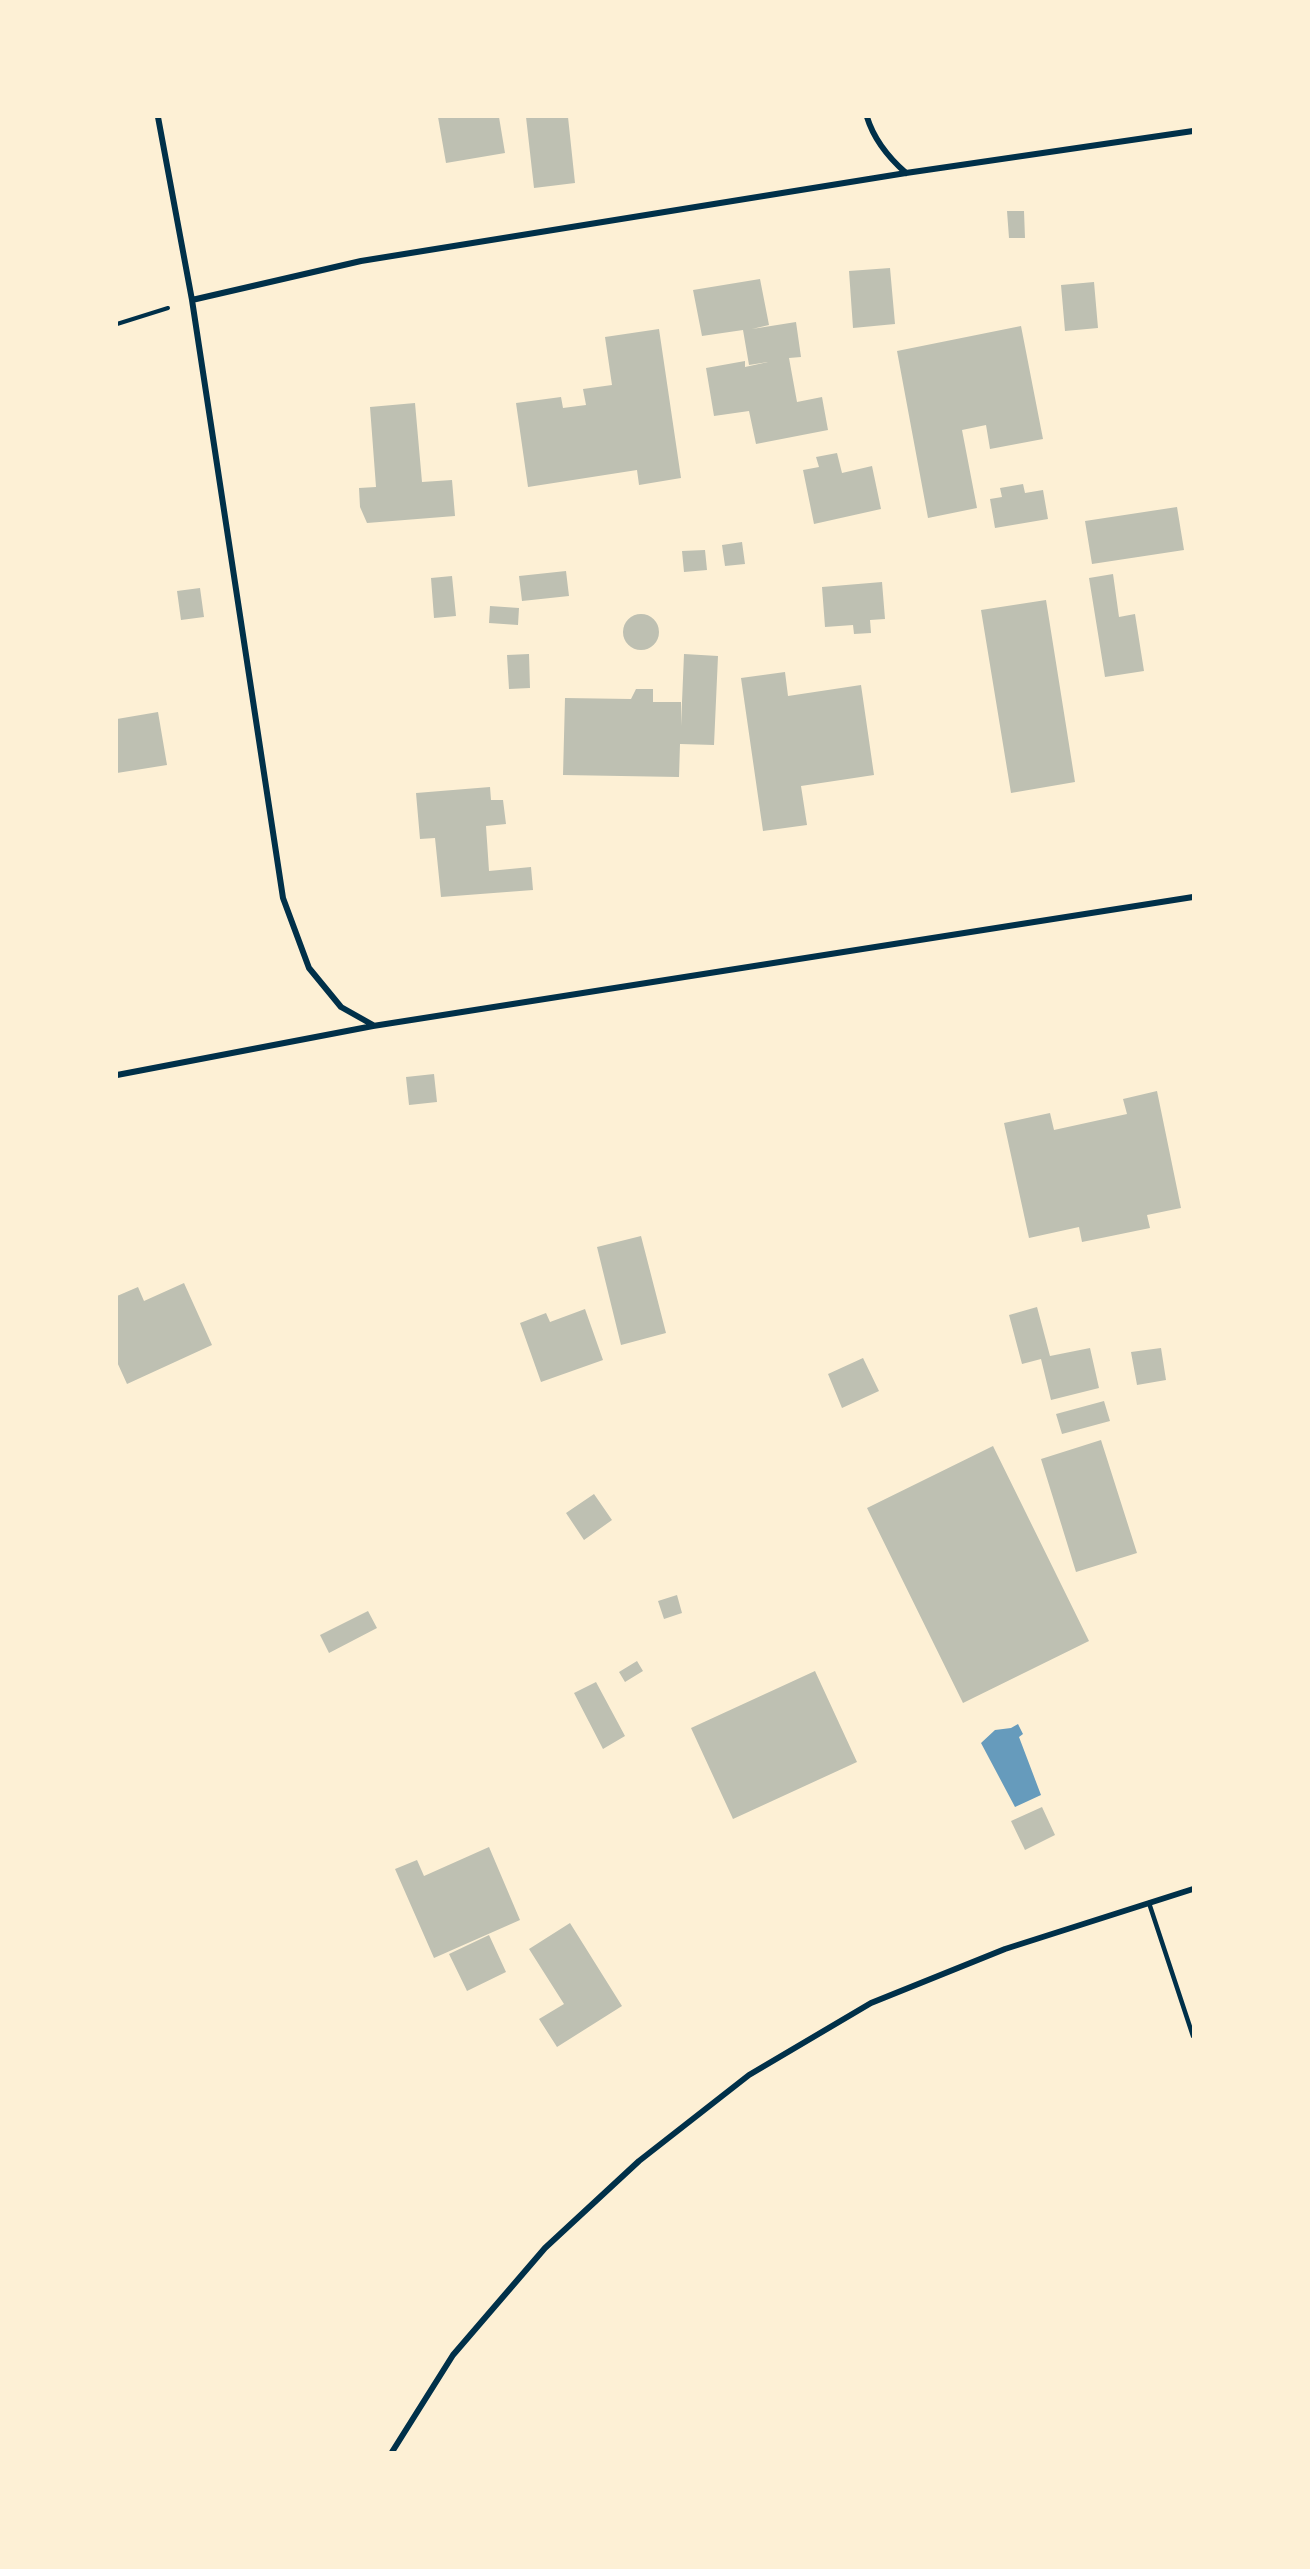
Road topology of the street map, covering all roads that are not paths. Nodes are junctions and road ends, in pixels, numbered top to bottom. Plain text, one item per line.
1 (158, 117) edge
2 (867, 117) edge
3 (1193, 131) edge
4 (906, 173) junction
5 (192, 300) junction
6 (1193, 897) edge
7 (373, 1026) junction
8 (117, 1075) edge
9 (1193, 1889) edge
10 (1149, 1904) junction
11 (1193, 2036) edge
12 (392, 2452) edge

1 - 5 street
2 - 4 street
3 - 4 street
4 - 5 street
5 - 7 street
6 - 7 street
7 - 8 street
9 - 10 street
10 - 11 lane
10 - 12 street

